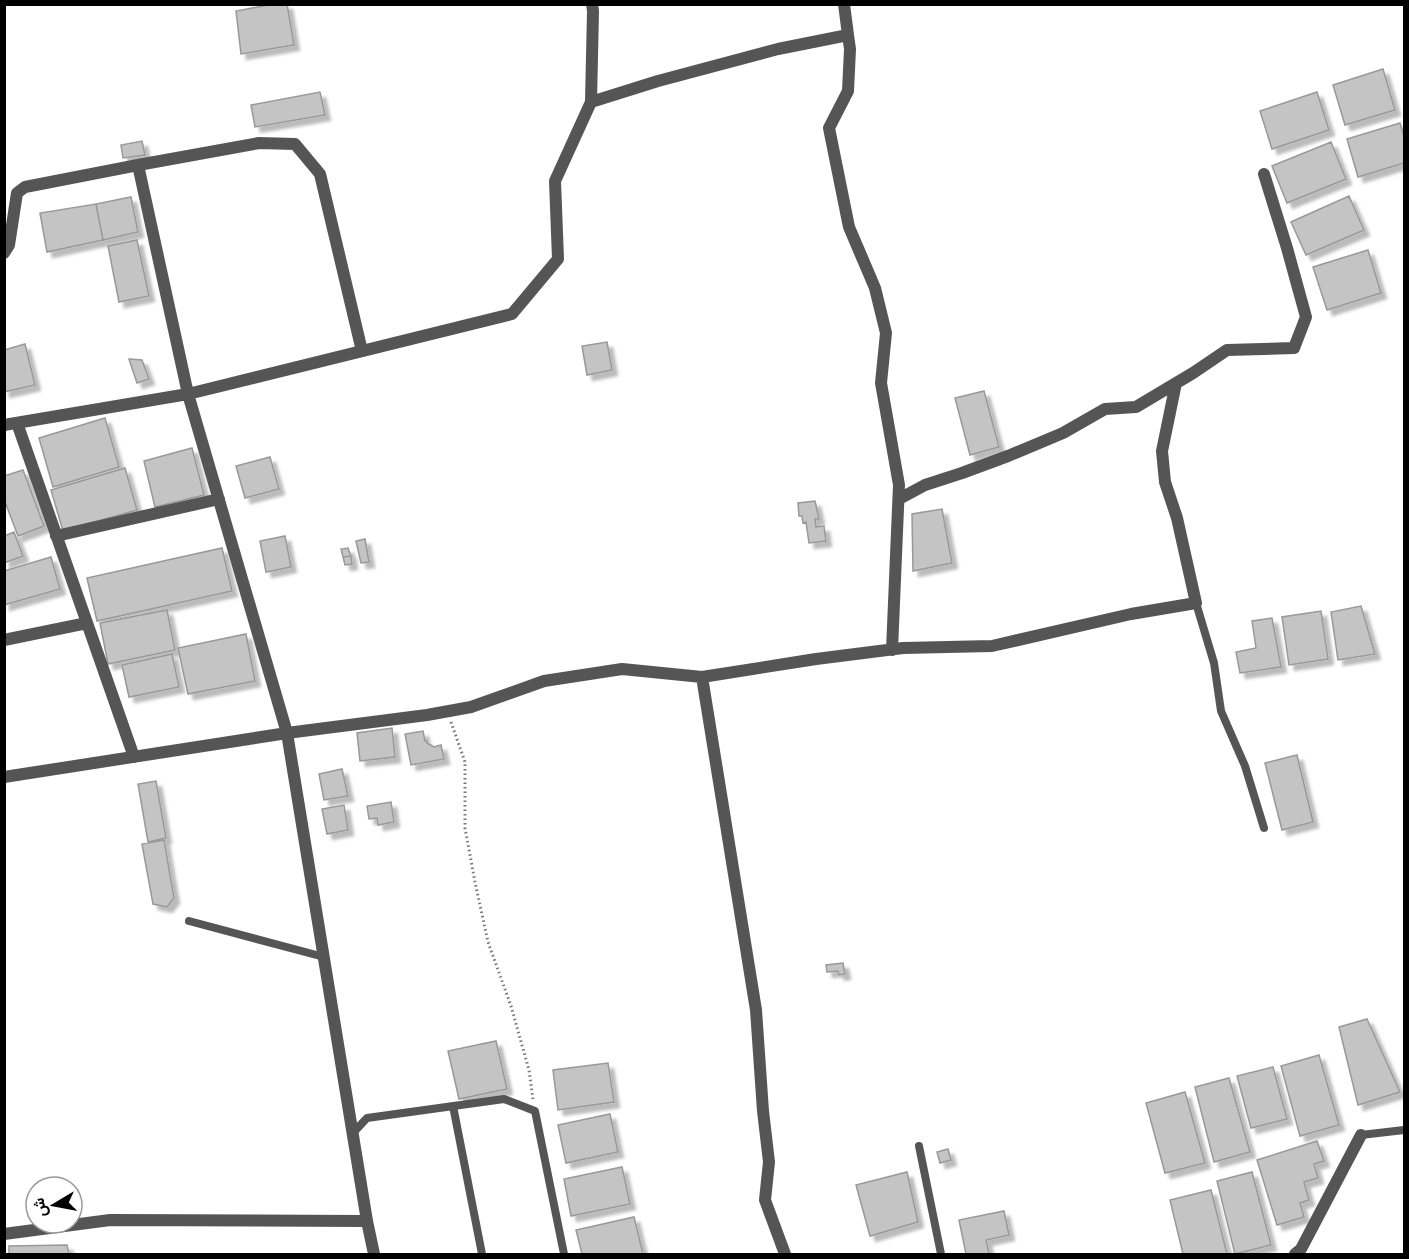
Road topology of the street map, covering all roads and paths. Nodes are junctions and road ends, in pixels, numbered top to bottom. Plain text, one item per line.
1 (592, 4) edge
2 (844, 4) edge
3 (848, 35) junction
4 (591, 102) junction
5 (138, 165) junction
6 (1264, 174) dead end
7 (4, 253) edge
8 (362, 351) junction
9 (1176, 383) junction
10 (188, 394) junction
11 (11, 424) edge
12 (219, 499) junction
13 (899, 499) junction
14 (56, 536) junction
15 (1196, 603) junction
16 (87, 623) junction
17 (4, 640) edge
18 (892, 650) junction
19 (702, 677) junction
20 (448, 711) junction
21 (287, 734) junction
22 (134, 757) junction
23 (4, 777) edge
24 (1264, 828) dead end
25 (189, 921) dead end
26 (324, 957) junction
27 (453, 1106) junction
28 (535, 1111) junction
29 (1404, 1130) edge
30 (352, 1134) junction
31 (1361, 1135) joint
32 (919, 1146) dead end
33 (367, 1221) junction
34 (4, 1234) edge
35 (374, 1254) edge
36 (482, 1254) edge
37 (564, 1254) edge
38 (785, 1254) edge
39 (941, 1254) edge
40 (1295, 1254) edge

1 - 4 street
2 - 3 street
3 - 4 street
3 - 13 street
4 - 8 street
5 - 7 street
5 - 8 street
5 - 10 street
6 - 9 street
8 - 10 street
9 - 13 street
9 - 15 street
10 - 11 street
10 - 12 street
11 - 14 street
12 - 14 street
12 - 21 street
13 - 18 street
14 - 16 street
15 - 18 street
15 - 24 lane
16 - 17 street
16 - 22 street
18 - 19 street
19 - 20 street
19 - 38 street
20 - 21 street
20 - 28 path
21 - 22 street
21 - 26 street
22 - 23 street
25 - 26 lane
26 - 30 street
27 - 28 lane
27 - 30 lane
27 - 36 lane
28 - 37 lane
29 - 31 lane
30 - 33 street
31 - 40 street
32 - 39 lane
33 - 34 street
33 - 35 street

